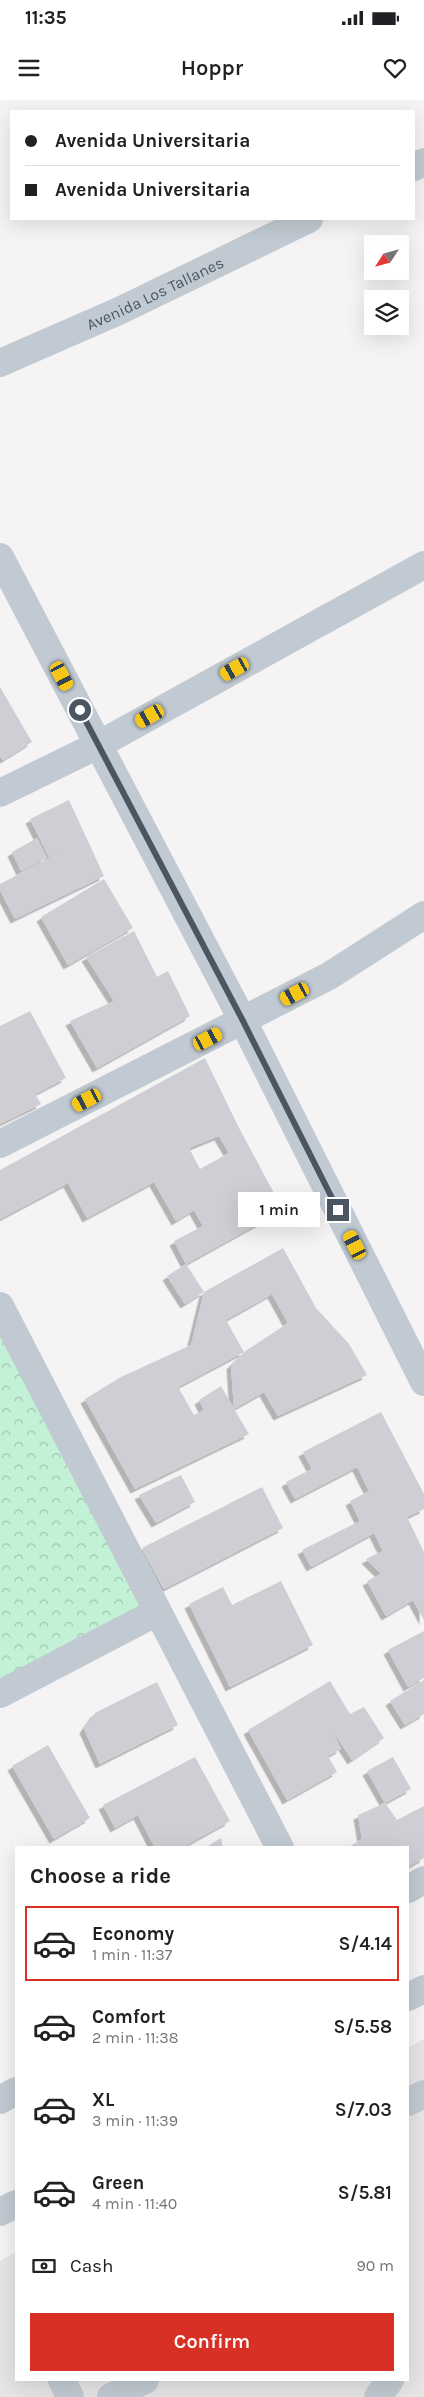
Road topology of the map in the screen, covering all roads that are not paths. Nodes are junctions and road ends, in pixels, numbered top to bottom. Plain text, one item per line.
1 (307, 220) edge
2 (0, 363) edge
3 (0, 557) edge
4 (424, 565) edge
5 (98, 745) junction
6 (0, 793) edge
7 (424, 915) edge
8 (243, 1021) junction
9 (0, 1144) edge
10 (0, 1306) edge
11 (424, 1382) edge
12 (158, 1612) junction
13 (0, 1694) edge
14 (279, 1846) edge
15 (424, 1880) edge
16 (409, 1888) edge
17 (424, 1988) edge
18 (409, 1996) edge
19 (15, 2092) edge
20 (424, 2094) edge
21 (0, 2100) edge
22 (409, 2102) edge
23 (15, 2204) edge
24 (0, 2212) edge
25 (62, 2381) edge
26 (143, 2381) edge
27 (389, 2381) edge
28 (70, 2397) edge
29 (112, 2397) edge
30 (378, 2397) edge

1 - 2 street, Avenida Los Tallanes
3 - 5 street
4 - 5 street
5 - 6 street
5 - 8 street
7 - 8 street
8 - 9 street
8 - 11 street
10 - 12 street
12 - 13 street
12 - 14 street
15 - 16 street
17 - 18 street
19 - 21 street
20 - 22 street
23 - 24 street
25 - 28 street
26 - 29 street
27 - 30 street

